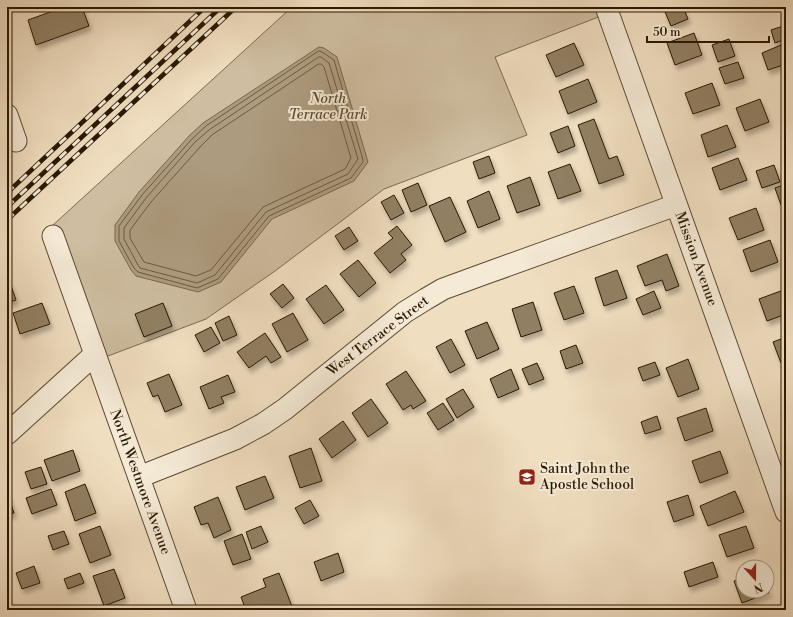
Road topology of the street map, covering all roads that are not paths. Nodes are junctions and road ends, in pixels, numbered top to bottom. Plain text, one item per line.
1 (606, 7) edge
2 (7, 115) edge
3 (16, 142) dead end
4 (676, 205) junction
5 (53, 236) dead end
6 (95, 354) junction
7 (7, 434) edge
8 (139, 477) junction
9 (786, 512) edge
10 (186, 610) edge

1 - 4 street, Mission Avenue
2 - 3 street
4 - 8 street, West Terrace Street
4 - 9 street, Mission Avenue
5 - 6 street, North Westmore Avenue
6 - 7 street
6 - 8 street, North Westmore Avenue
8 - 10 street, North Westmore Avenue

